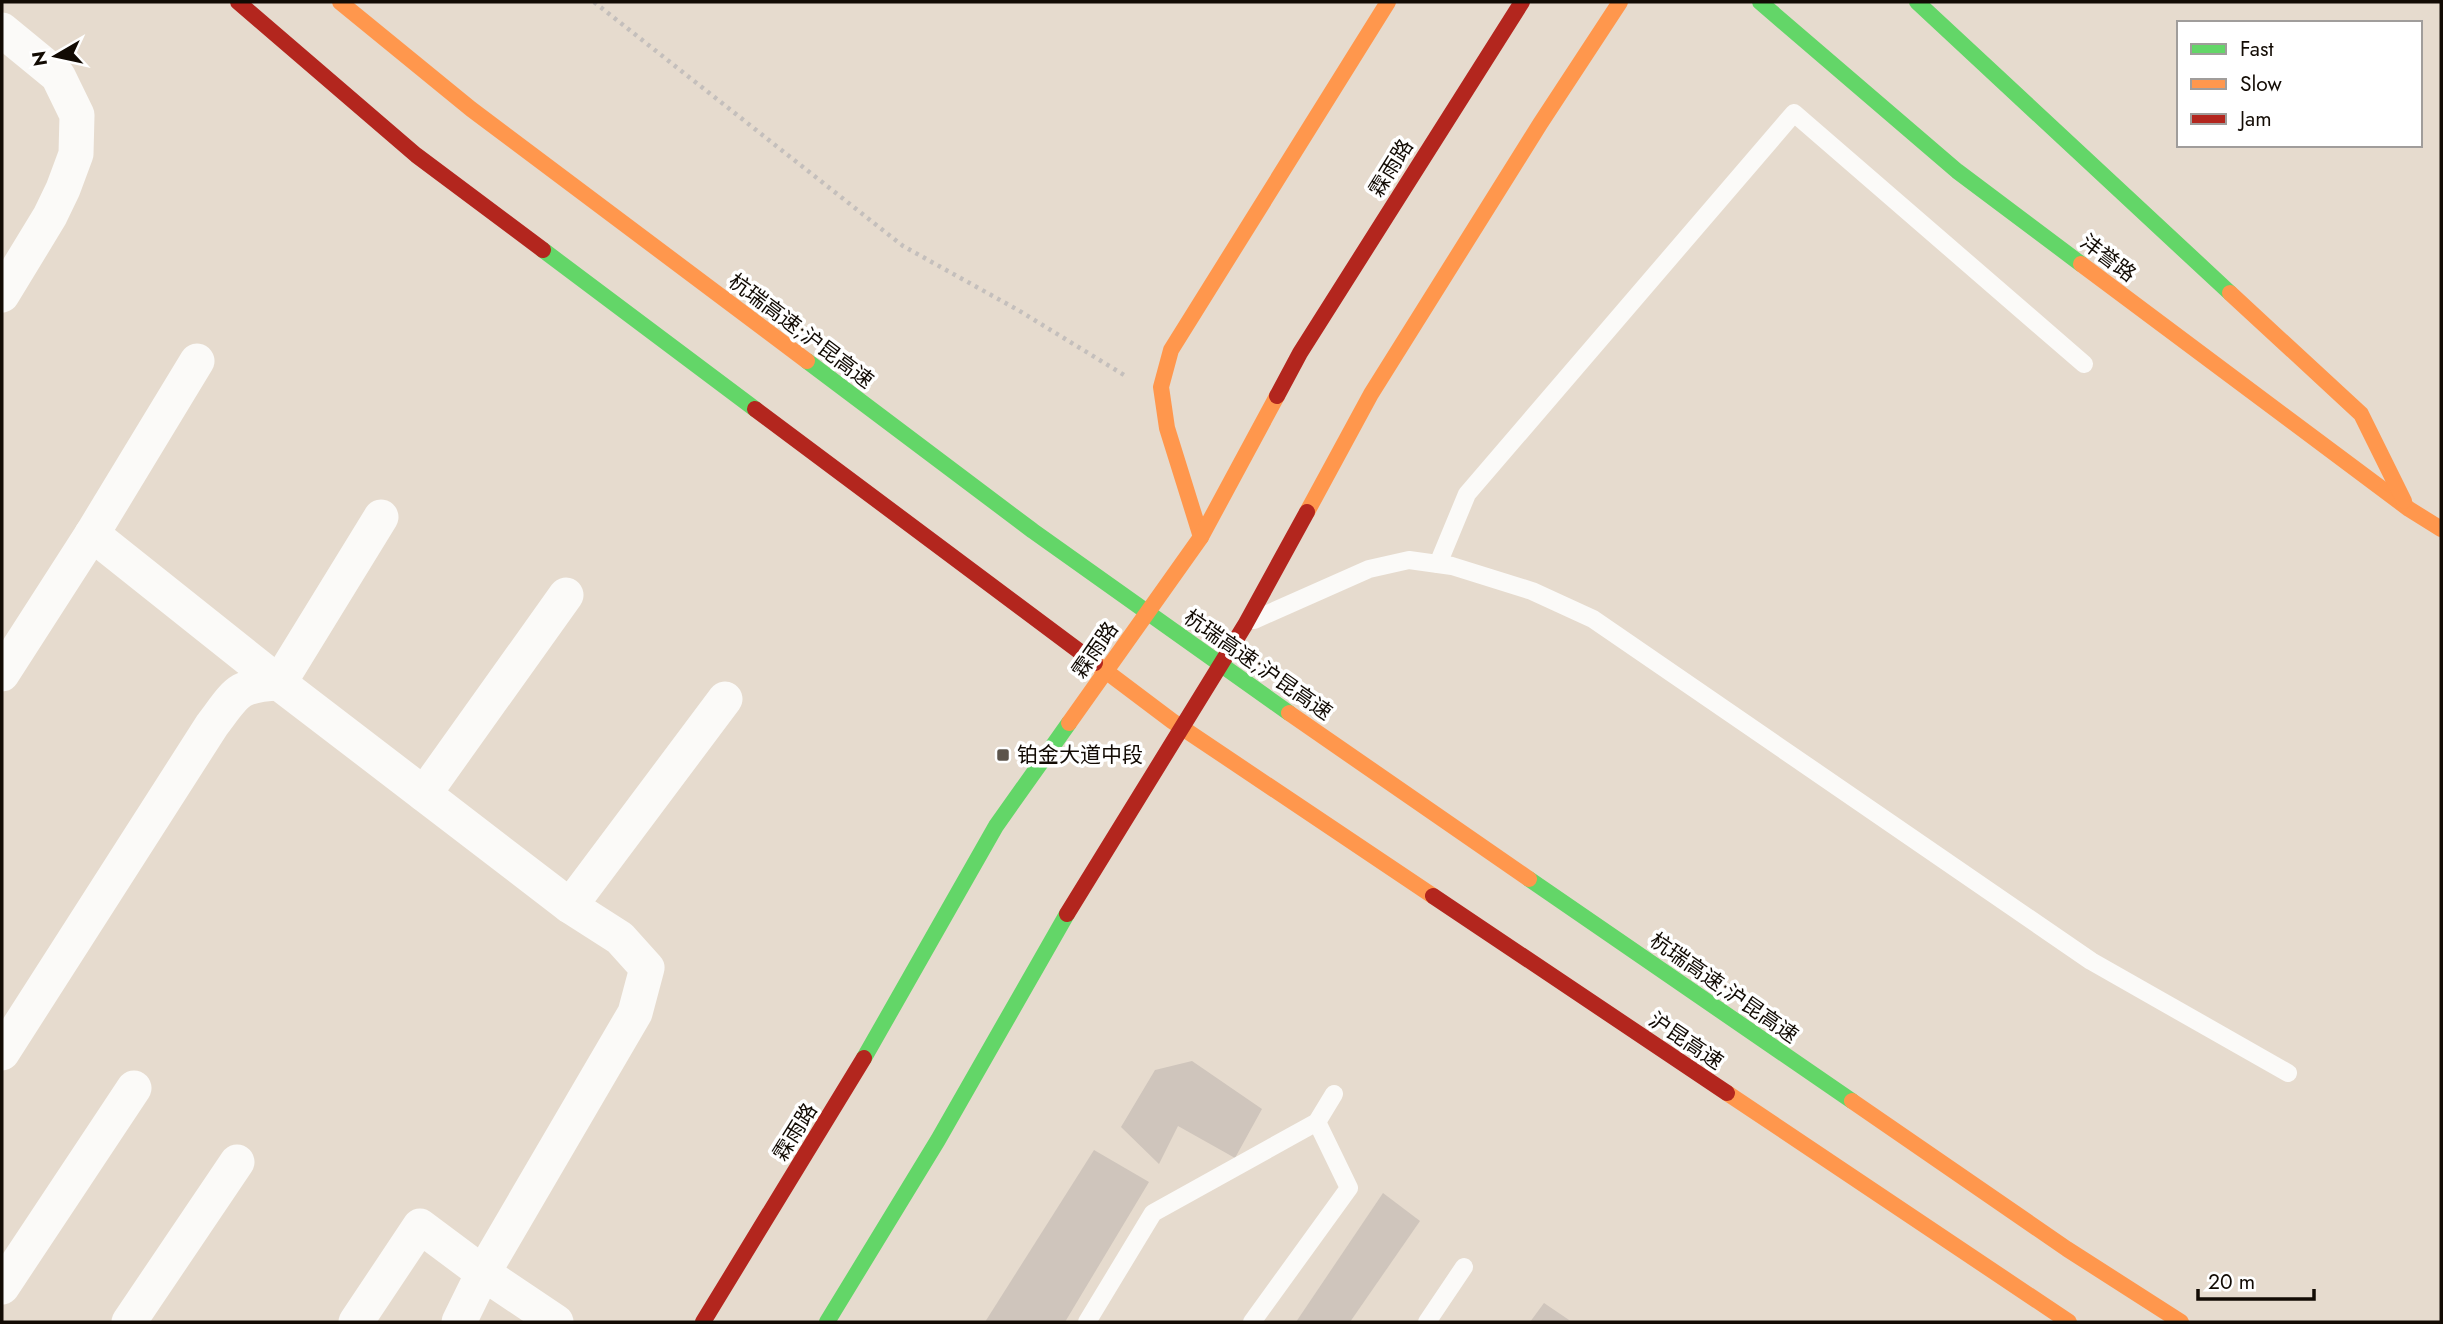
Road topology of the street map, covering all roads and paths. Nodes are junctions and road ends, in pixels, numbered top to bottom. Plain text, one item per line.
1 (238, 2) edge
2 (340, 2) edge
3 (594, 2) edge
4 (1388, 2) edge
5 (1522, 2) edge
6 (1620, 2) edge
7 (1917, 2) edge
8 (1761, 3) edge
9 (2, 30) edge
10 (2, 295) edge
11 (197, 362) dead end
12 (2084, 364) dead end
13 (1161, 387) junction
14 (2409, 509) junction
15 (381, 517) dead end
16 (2441, 529) edge
17 (92, 534) junction
18 (1201, 537) junction
19 (1438, 564) junction
20 (566, 595) dead end
21 (1245, 625) junction
22 (2, 674) edge
23 (279, 683) junction
24 (725, 699) dead end
25 (424, 794) junction
26 (570, 906) junction
27 (2, 1054) edge
28 (2288, 1073) dead end
29 (134, 1088) dead end
30 (1334, 1094) dead end
31 (1317, 1122) junction
32 (237, 1162) dead end
33 (1464, 1268) dead end
34 (483, 1273) junction
35 (2, 1287) edge
36 (129, 1322) edge
37 (356, 1322) edge
38 (459, 1322) edge
39 (556, 1322) edge
40 (703, 1322) edge
41 (827, 1322) edge
42 (1087, 1322) edge
43 (1252, 1322) edge
44 (1427, 1322) edge
45 (2069, 1322) edge
46 (2181, 1322) edge

1 - 45 main road, 沪昆高速
2 - 46 main road, 杭瑞高速;沪昆高速
3 - 13 path
4 - 13 main road
5 - 18 main road, 霖雨路
6 - 21 main road
7 - 14 main road
8 - 14 main road, 沣誉路
9 - 10 street
11 - 17 street
12 - 19 lane
13 - 18 main road
14 - 16 main road, 沣誉路
15 - 23 street
17 - 22 street
17 - 23 street
18 - 40 main road, 霖雨路
19 - 21 lane
19 - 28 lane
20 - 25 street
21 - 41 main road
23 - 25 street
23 - 27 street
24 - 26 street
25 - 26 street
26 - 34 street
29 - 35 street
30 - 31 lane
31 - 42 lane
31 - 43 lane
32 - 36 street
33 - 44 lane
34 - 37 street
34 - 38 street
34 - 39 street

